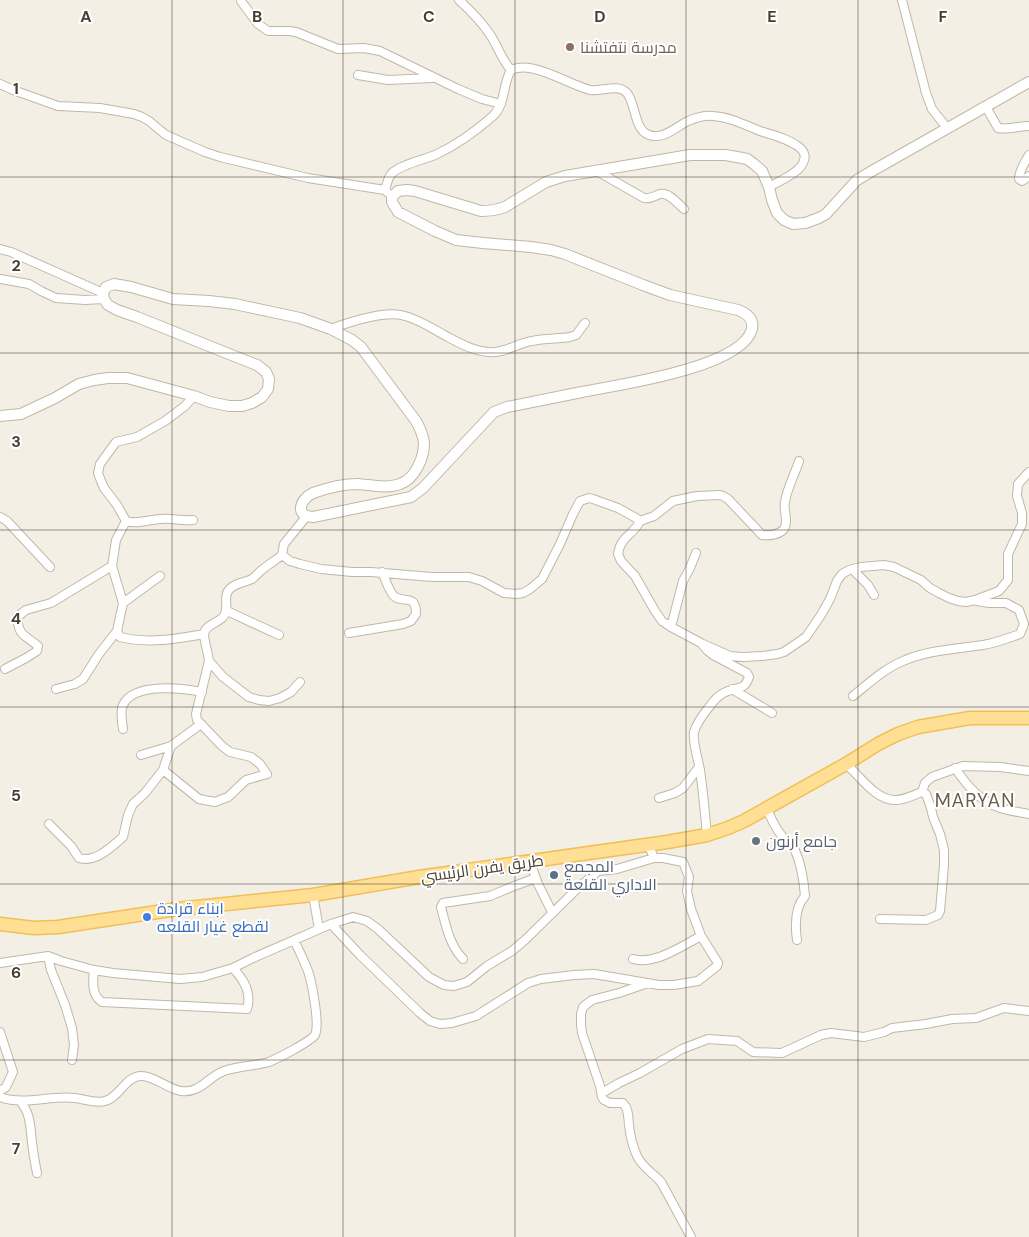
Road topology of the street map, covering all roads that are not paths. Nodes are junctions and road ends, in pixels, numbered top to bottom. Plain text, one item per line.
1 (459, 0) edge
2 (902, 0) edge
3 (241, 1) edge
4 (511, 70) junction
5 (358, 76) dead end
6 (434, 78) junction
7 (1029, 82) edge
8 (0, 84) edge
9 (501, 104) junction
10 (986, 107) junction
11 (1029, 126) edge
12 (947, 128) junction
13 (1029, 155) edge
14 (595, 170) junction
15 (1029, 176) edge
16 (769, 187) junction
17 (388, 193) junction
18 (684, 209) dead end
19 (0, 249) edge
20 (0, 279) edge
21 (104, 296) junction
22 (585, 323) dead end
23 (331, 329) junction
24 (194, 396) junction
25 (0, 416) edge
26 (799, 461) dead end
27 (1029, 472) edge
28 (306, 516) junction
29 (0, 517) edge
30 (193, 520) dead end
31 (126, 521) junction
32 (640, 521) junction
33 (696, 553) dead end
34 (282, 555) junction
35 (112, 566) junction
36 (50, 567) dead end
37 (853, 570) junction
38 (382, 572) junction
39 (160, 576) dead end
40 (874, 595) dead end
41 (975, 600) junction
42 (123, 603) junction
43 (227, 611) junction
44 (671, 627) junction
45 (117, 631) junction
46 (349, 633) dead end
47 (204, 634) junction
48 (279, 635) dead end
49 (701, 643) junction
50 (209, 661) junction
51 (5, 669) dead end
52 (300, 682) dead end
53 (56, 689) dead end
54 (732, 689) junction
55 (202, 692) junction
56 (853, 696) dead end
57 (772, 713) dead end
58 (1029, 718) edge
59 (201, 724) junction
60 (123, 729) dead end
61 (171, 746) junction
62 (141, 755) dead end
63 (846, 764) junction
64 (700, 767) junction
65 (955, 768) junction
66 (164, 770) junction
67 (1029, 770) edge
68 (922, 792) junction
69 (659, 798) dead end
70 (767, 809) junction
71 (1029, 814) edge
72 (49, 824) dead end
73 (707, 835) junction
74 (648, 844) junction
75 (654, 858) junction
76 (530, 862) junction
77 (536, 878) junction
78 (313, 895) junction
79 (552, 912) junction
80 (880, 919) dead end
81 (0, 924) edge
82 (331, 924) junction
83 (319, 929) junction
84 (701, 936) junction
85 (294, 940) junction
86 (797, 940) dead end
87 (48, 956) junction
88 (463, 959) dead end
89 (632, 959) dead end
90 (0, 963) edge
91 (233, 968) junction
92 (94, 970) junction
93 (650, 983) junction
94 (1029, 1011) edge
95 (0, 1032) edge
96 (72, 1060) dead end
97 (0, 1091) edge
98 (602, 1093) junction
99 (0, 1097) edge
100 (20, 1101) junction
101 (37, 1173) dead end
102 (691, 1237) edge

1 - 4 street
2 - 12 street
3 - 6 street
4 - 9 street
4 - 16 street
5 - 6 street
6 - 9 street
7 - 10 street
8 - 17 street
9 - 17 street
10 - 11 street
10 - 12 street
12 - 16 street
13 - 15 street
14 - 16 street
14 - 17 street
14 - 18 street
17 - 28 street
19 - 21 street
20 - 21 street
21 - 23 street
21 - 24 street
22 - 23 street
23 - 28 street
24 - 25 street
24 - 31 street
26 - 32 street
27 - 41 street
28 - 34 street
29 - 36 street
30 - 31 street
31 - 35 street
32 - 38 street
32 - 44 street
33 - 44 street
34 - 38 street
34 - 43 street
35 - 42 street
35 - 51 street
37 - 40 street
37 - 41 street
37 - 49 street
38 - 46 street
39 - 42 street
41 - 56 street
42 - 45 street
43 - 47 street
43 - 48 street
44 - 49 street
45 - 47 street
45 - 53 street
47 - 50 street
49 - 54 street
50 - 52 street
50 - 55 street
54 - 57 street
54 - 64 street
55 - 59 street
55 - 60 street
58 - 63 main road, طريق يفرن الرئيسي
59 - 61 street
59 - 66 street
61 - 62 street
61 - 66 street
63 - 68 street
63 - 70 main road, طريق يفرن الرئيسي
64 - 69 street
64 - 73 street
65 - 67 street
65 - 68 street
65 - 71 street
66 - 72 street
68 - 80 street
70 - 73 main road, طريق يفرن الرئيسي
70 - 86 street
73 - 74 main road, طريق يفرن الرئيسي
74 - 75 street
74 - 76 main road, طريق يفرن الرئيسي
75 - 79 street
75 - 84 street
76 - 77 street
76 - 78 main road, طريق يفرن الرئيسي
77 - 79 street
77 - 88 street
78 - 81 main road, طريق يفرن الرئيسي
78 - 83 street
79 - 82 street
82 - 83 street
82 - 93 street
83 - 85 street
84 - 89 street
84 - 93 street
85 - 91 street
85 - 100 street
87 - 90 street
87 - 92 street
87 - 96 street
91 - 92 street
91 - 92 street
93 - 98 street
94 - 98 street
95 - 97 street
98 - 102 street
99 - 100 street
100 - 101 street

